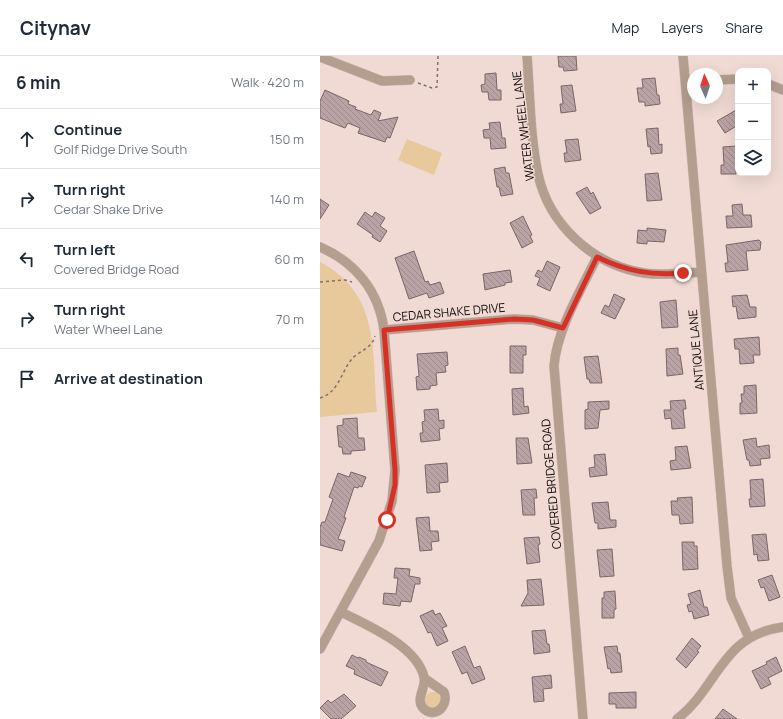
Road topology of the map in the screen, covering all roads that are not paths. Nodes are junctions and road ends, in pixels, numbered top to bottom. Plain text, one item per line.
1 (320, 56) edge
2 (527, 56) edge
3 (683, 56) edge
4 (687, 73) edge
5 (735, 79) edge
6 (410, 80) road end
7 (723, 80) edge
8 (771, 85) edge
9 (783, 90) edge
10 (690, 104) edge
11 (320, 247) edge
12 (597, 257) junction
13 (701, 272) junction
14 (563, 328) junction
15 (380, 332) junction
16 (341, 612) junction
17 (783, 627) edge
18 (749, 638) junction
19 (320, 649) edge
20 (424, 678) dead end
21 (583, 719) edge
22 (677, 719) edge

1 - 6 street
2 - 12 street, WATER WHEEL LANE
3 - 4 street, ANTIQUE LANE
5 - 7 street
8 - 9 street
10 - 13 street, ANTIQUE LANE
11 - 15 street
12 - 13 street, WATER WHEEL LANE
12 - 14 street, COVERED BRIDGE ROAD
13 - 18 street, ANTIQUE LANE
14 - 15 street, CEDAR SHAKE DRIVE
14 - 21 street, COVERED BRIDGE ROAD
15 - 16 street
16 - 19 street
16 - 20 street
17 - 18 street
18 - 22 street

